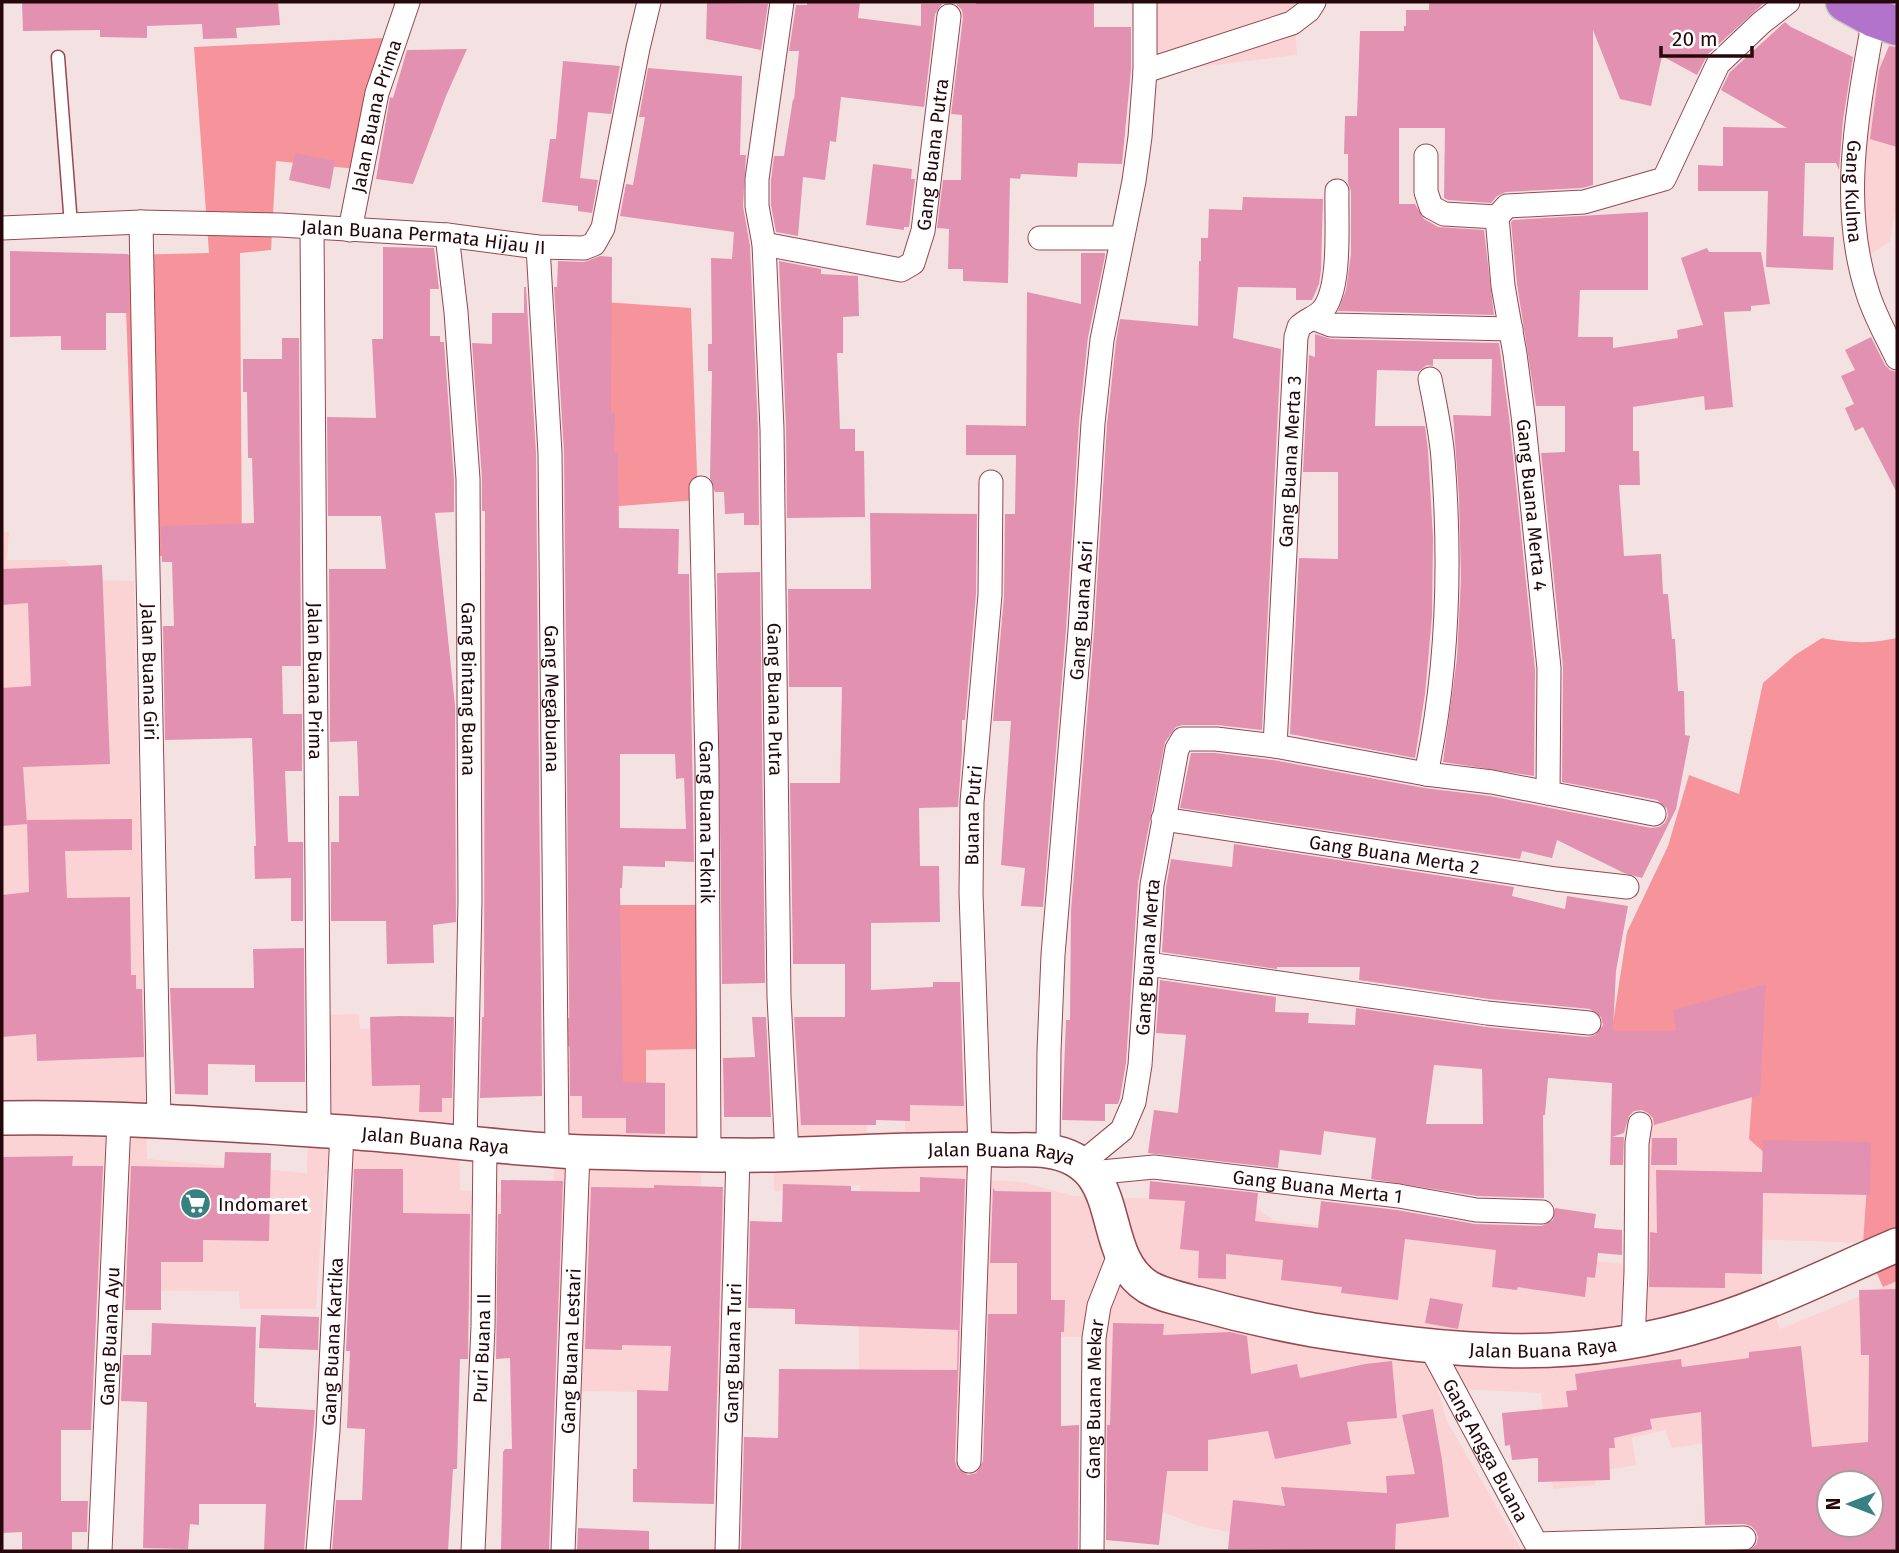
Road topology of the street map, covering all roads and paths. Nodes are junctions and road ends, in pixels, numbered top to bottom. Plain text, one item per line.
1 (408, 2) edge
2 (649, 2) edge
3 (782, 2) edge
4 (1145, 2) edge
5 (1314, 2) edge
6 (1788, 2) edge
7 (1872, 15) edge
8 (949, 16) dead end
9 (58, 57) dead end
10 (1145, 71) junction
11 (1426, 156) dead end
12 (1336, 191) dead end
13 (1497, 218) junction
14 (141, 222) junction
15 (71, 225) junction
16 (2, 228) edge
17 (312, 229) junction
18 (350, 230) junction
19 (447, 235) junction
20 (1040, 238) dead end
21 (1122, 238) junction
22 (764, 244) junction
23 (538, 247) junction
24 (1313, 318) junction
25 (1511, 329) junction
26 (1897, 358) edge
27 (1430, 379) dead end
28 (991, 482) dead end
29 (701, 488) dead end
30 (1275, 746) junction
31 (1426, 774) junction
32 (1548, 793) junction
33 (1654, 814) dead end
34 (1163, 819) junction
35 (1627, 887) dead end
36 (1148, 964) junction
37 (1589, 1023) dead end
38 (2, 1118) edge
39 (119, 1121) junction
40 (159, 1122) junction
41 (1640, 1124) dead end
42 (330, 1131) junction
43 (475, 1145) junction
44 (980, 1149) junction
45 (568, 1151) junction
46 (1048, 1151) junction
47 (787, 1154) junction
48 (724, 1155) junction
49 (1087, 1168) junction
50 (1542, 1212) dead end
51 (1897, 1245) edge
52 (1121, 1250) junction
53 (1633, 1342) junction
54 (1431, 1348) junction
55 (969, 1461) dead end
56 (1744, 1538) dead end
57 (1538, 1548) edge
58 (100, 1551) edge
59 (318, 1551) edge
60 (473, 1551) edge
61 (563, 1551) edge
62 (727, 1551) edge
63 (1092, 1551) edge

1 - 18 street, Jalan Buana Prima
2 - 23 street, Jalan Buana Permata Hijau II
3 - 22 street, Gang Buana Putra
4 - 10 street, Gang Buana Asri
5 - 10 street
6 - 13 street
7 - 26 street, Gang Kulma
8 - 22 street, Gang Buana Putra
9 - 15 lane
10 - 21 street, Gang Buana Asri
11 - 13 street
12 - 24 street, Gang Buana Merta 3
13 - 25 street, Gang Buana Merta 4
14 - 15 street, Jalan Buana Permata Hijau II
14 - 17 street, Jalan Buana Permata Hijau II
14 - 40 street, Jalan Buana Giri
15 - 16 street, Jalan Buana Permata Hijau II
17 - 18 street, Jalan Buana Permata Hijau II
17 - 42 street, Jalan Buana Prima
18 - 19 street, Jalan Buana Permata Hijau II
19 - 23 street, Jalan Buana Permata Hijau II
19 - 43 street, Gang Bintang Buana
20 - 21 street
21 - 46 street, Gang Buana Asri
22 - 47 street, Gang Buana Putra
23 - 45 street, Gang Megabuana
24 - 25 street
24 - 30 street, Gang Buana Merta 3
25 - 32 street, Gang Buana Merta 4
27 - 31 street
28 - 44 street, Buana Putri
29 - 48 street, Gang Buana Teknik
30 - 31 street
30 - 34 street, Gang Buana Merta
31 - 32 street
32 - 33 street
34 - 35 street, Gang Buana Merta 2
34 - 36 street, Gang Buana Merta
36 - 37 street
36 - 49 street, Gang Buana Merta
38 - 39 street, Jalan Buana Raya
39 - 40 street, Jalan Buana Raya
39 - 58 street, Gang Buana Ayu
40 - 42 street, Jalan Buana Raya
41 - 53 street
42 - 43 street, Jalan Buana Raya
42 - 59 street, Gang Buana Kartika
43 - 45 street, Jalan Buana Raya
43 - 60 street, Puri Buana II
44 - 46 street, Jalan Buana Raya
44 - 47 street, Jalan Buana Raya
44 - 55 street, Buana Putri
45 - 48 street, Jalan Buana Raya
45 - 61 street, Gang Buana Lestari
46 - 49 street, Jalan Buana Raya
47 - 48 street, Jalan Buana Raya
48 - 62 street, Gang Buana Turi
49 - 50 street, Gang Buana Merta 1
49 - 52 street, Jalan Buana Raya
51 - 53 street, Jalan Buana Raya
52 - 54 street, Jalan Buana Raya
52 - 63 street, Gang Buana Mekar
53 - 54 street, Jalan Buana Raya
54 - 57 street, Gang Angga Buana
56 - 57 street

